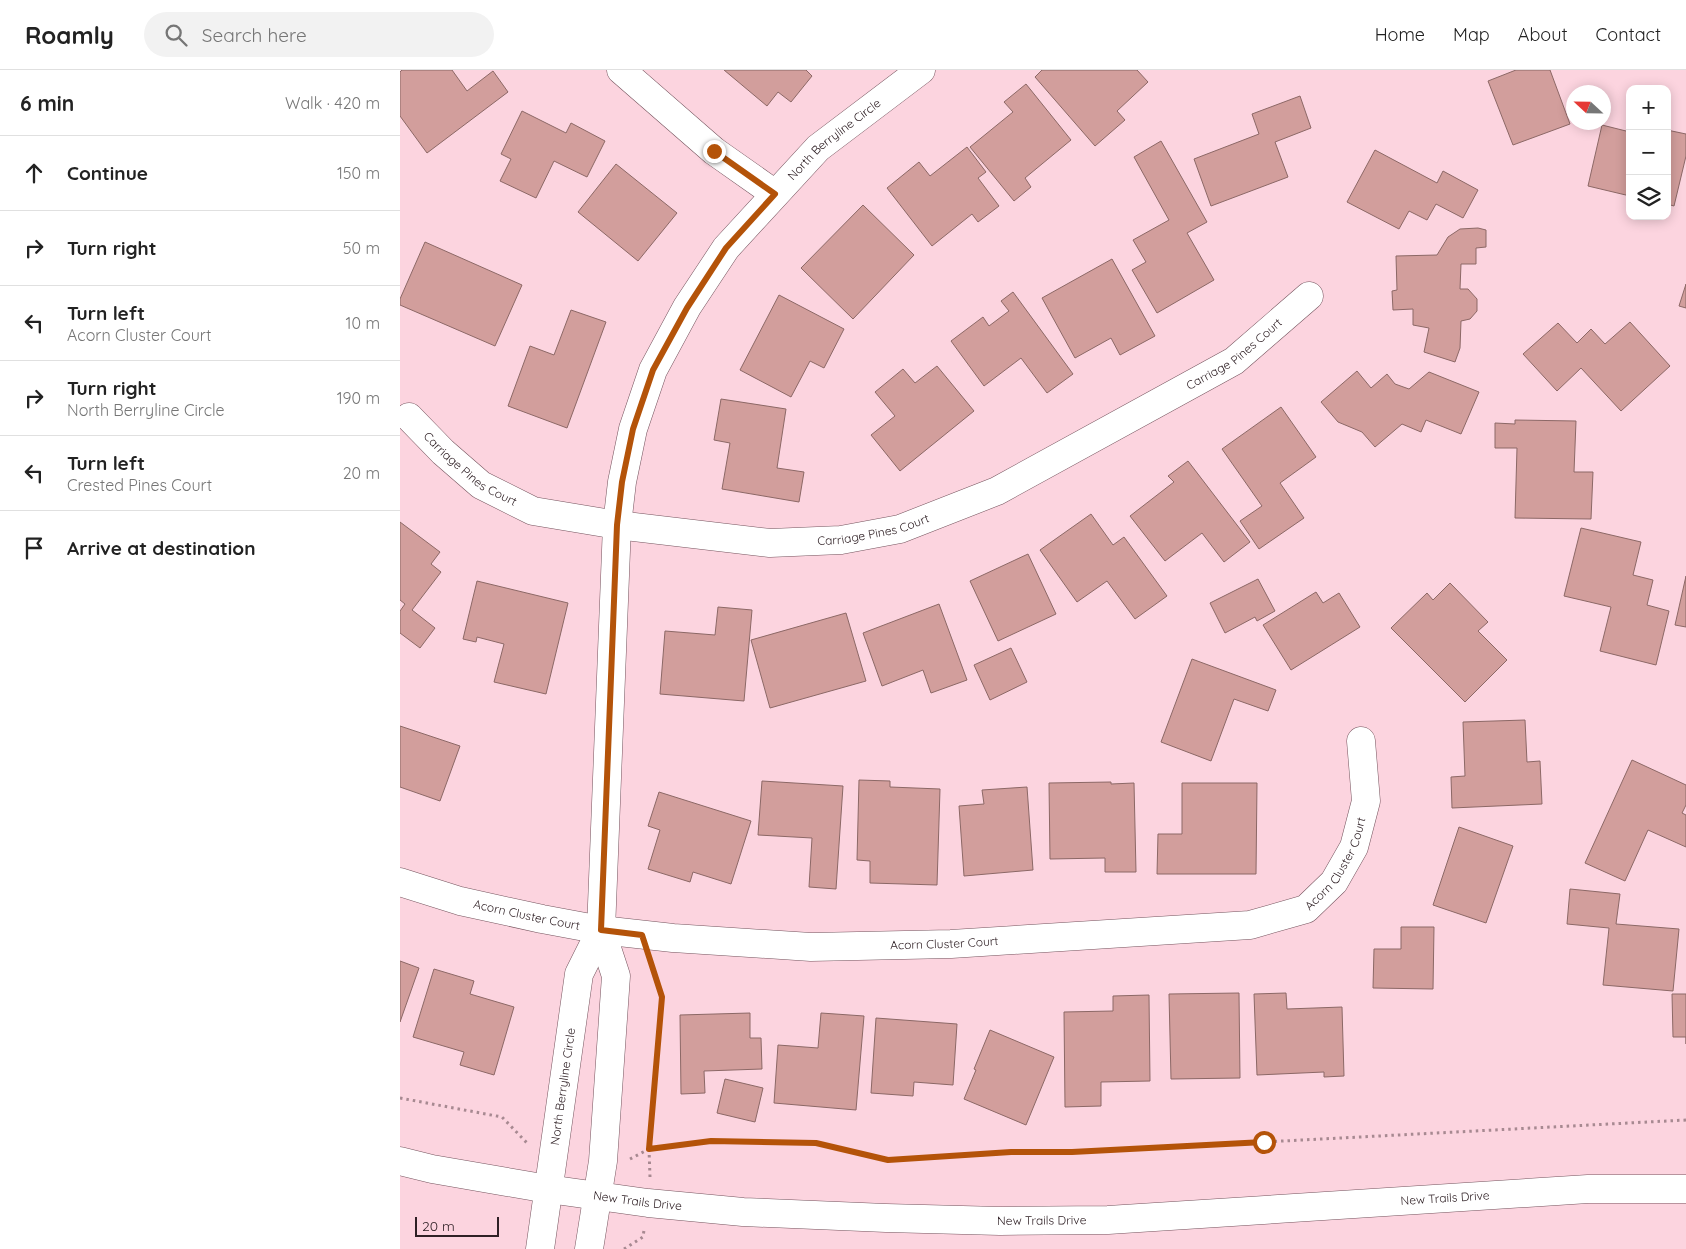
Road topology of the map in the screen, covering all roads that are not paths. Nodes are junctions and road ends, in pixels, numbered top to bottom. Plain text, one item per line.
1 (621, 70) edge
2 (921, 70) edge
3 (775, 194) junction
4 (1310, 296) dead end
5 (409, 417) dead end
6 (617, 525) junction
7 (1361, 741) dead end
8 (400, 882) edge
9 (601, 930) junction
10 (400, 1161) edge
11 (548, 1189) junction
12 (1686, 1189) edge
13 (598, 1197) junction
14 (540, 1249) edge
15 (589, 1249) edge

1 - 3 street
2 - 3 street, North Berryline Circle
3 - 6 street, North Berryline Circle
4 - 6 street, Carriage Pines Court
5 - 6 street, Carriage Pines Court
6 - 9 street, North Berryline Circle
7 - 9 street, Acorn Cluster Court
8 - 9 street, Acorn Cluster Court
9 - 11 street, North Berryline Circle
9 - 13 street, North Berryline Circle
10 - 11 street, New Trails Drive
11 - 13 street, New Trails Drive
11 - 14 street, North Berryline Circle
12 - 13 street, New Trails Drive
13 - 15 street, North Berryline Circle

